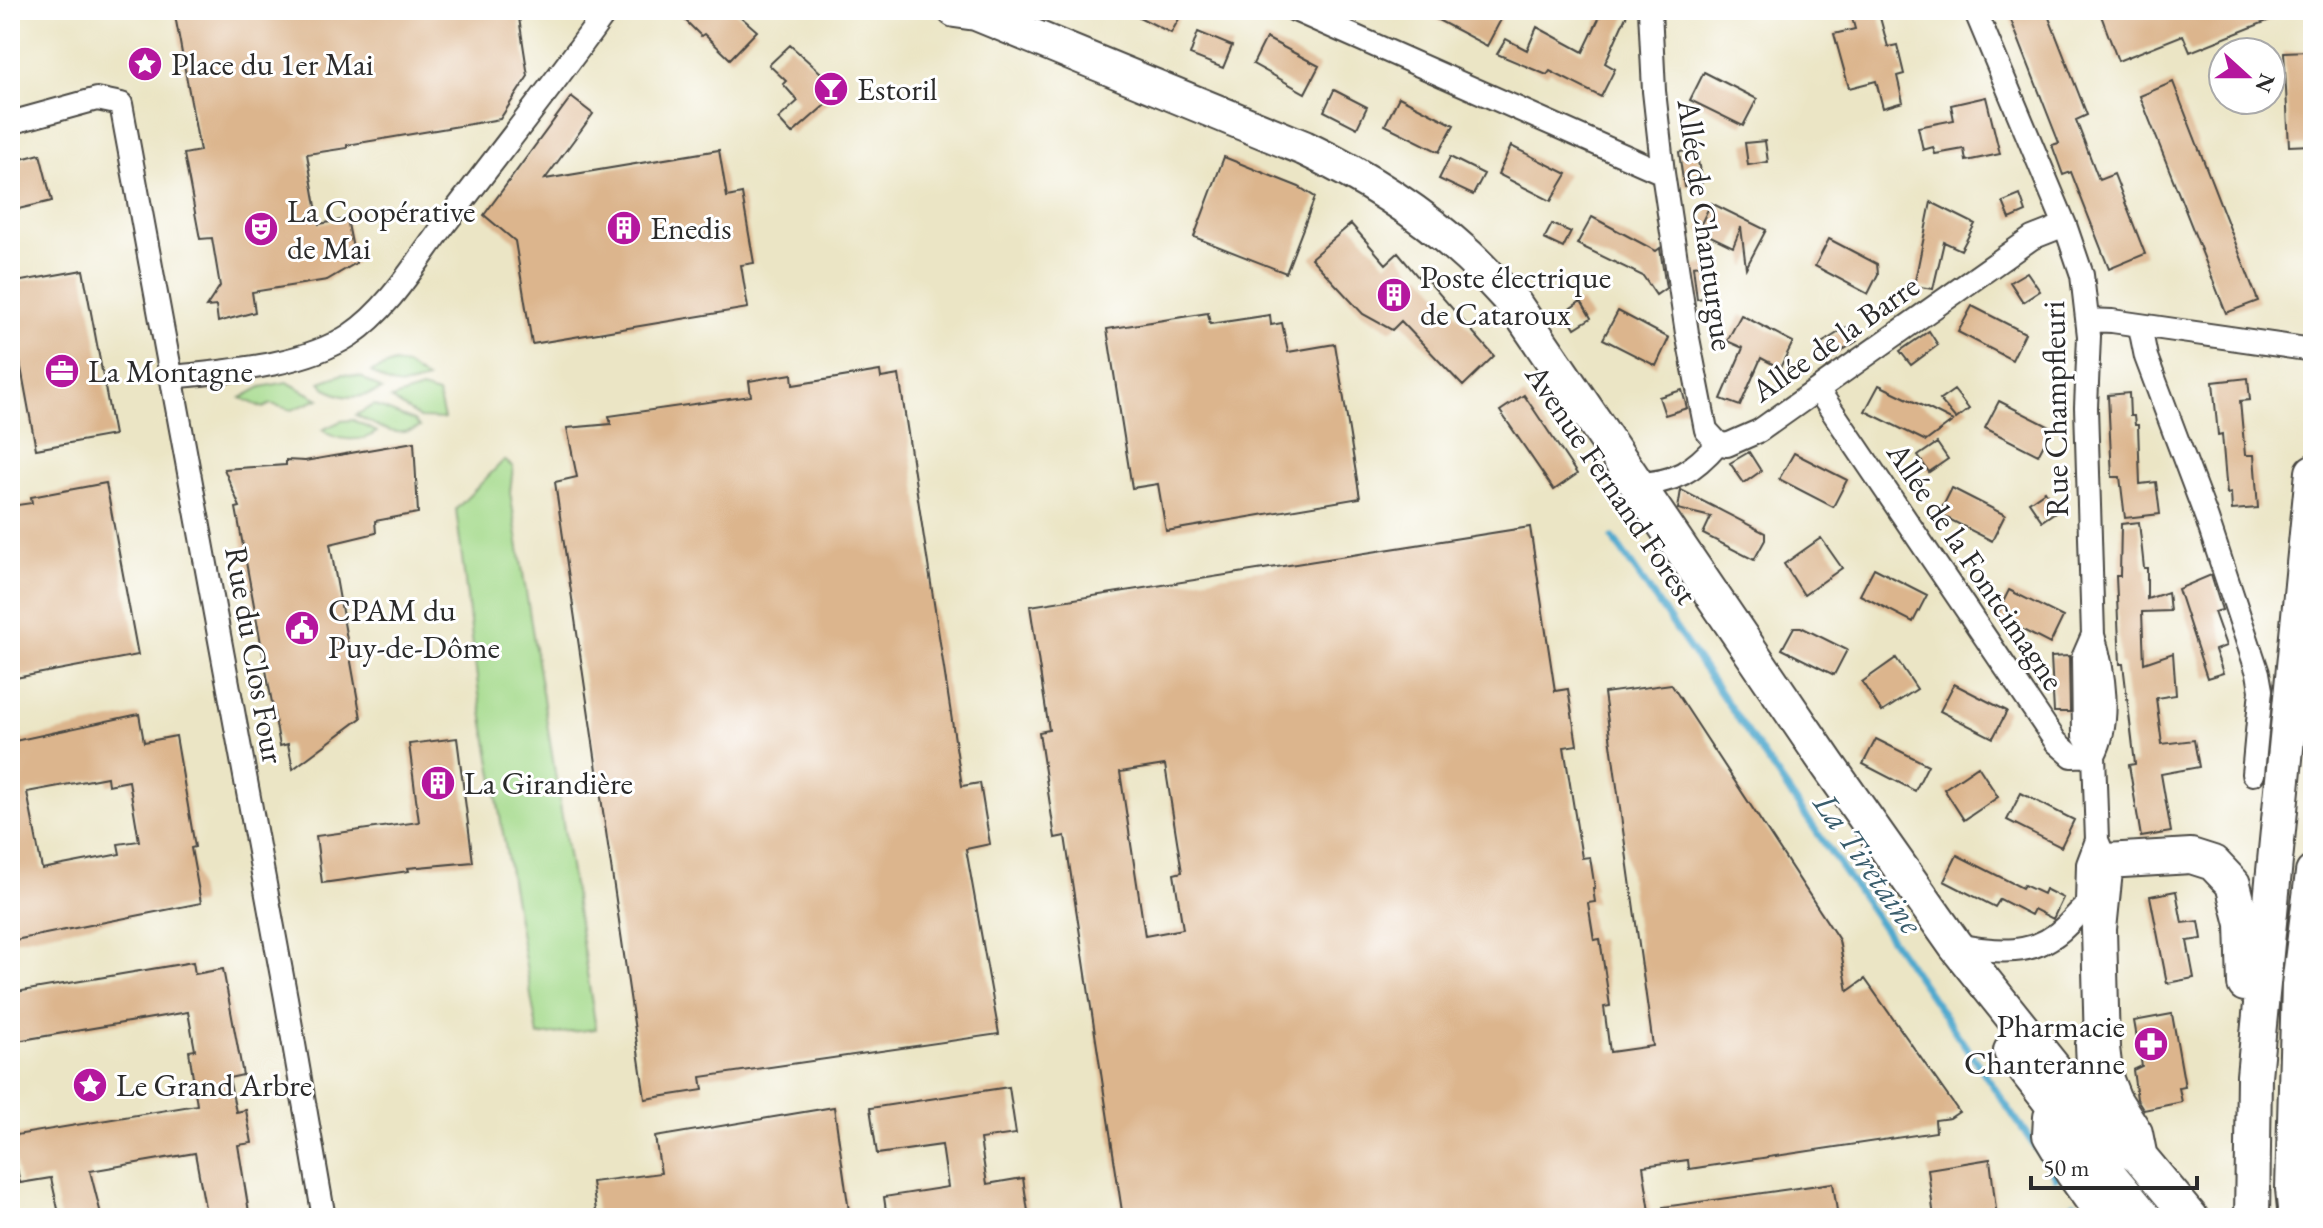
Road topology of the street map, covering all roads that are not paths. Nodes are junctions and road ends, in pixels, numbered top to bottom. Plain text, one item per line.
1 (607, 10) edge
2 (939, 10) edge
3 (955, 10) edge
4 (1295, 10) edge
5 (1650, 10) edge
6 (1975, 10) edge
7 (10, 123) edge
8 (1663, 173) junction
9 (2065, 225) junction
10 (2088, 320) junction
11 (2140, 327) junction
12 (2313, 350) edge
13 (173, 377) junction
14 (1818, 390) junction
15 (1718, 443) junction
16 (2313, 472) edge
17 (1637, 484) junction
18 (2094, 755) junction
19 (2253, 774) dead end
20 (2102, 850) junction
21 (2313, 873) edge
22 (2095, 901) junction
23 (2306, 943) junction
24 (1955, 945) junction
25 (2313, 984) edge
26 (2254, 1076) junction
27 (2052, 1105) junction
28 (2096, 1121) junction
29 (2140, 1157) junction
30 (2107, 1173) junction
31 (2252, 1214) edge
32 (324, 1218) edge
33 (2105, 1218) edge
34 (2145, 1218) edge
35 (2191, 1218) edge
36 (2296, 1218) edge

1 - 13 street
2 - 27 main road, Avenue Fernand Forest
3 - 17 main road, Avenue Fernand Forest
4 - 8 street
5 - 8 street, Allée de Chanturgue
6 - 9 street, Rue Champfleuri
7 - 13 street, Rue du Clos Four
8 - 15 street, Allée de Chanturgue
9 - 10 street, Rue Champfleuri
9 - 14 street, Allée de la Barre
10 - 11 street
10 - 18 street, Rue Champfleuri
11 - 12 street
11 - 19 street
13 - 32 street, Rue du Clos Four
14 - 15 street, Allée de la Barre
14 - 18 street, Allée de la Fontcimagne
15 - 17 street, Allée de la Barre
16 - 26 main road
17 - 24 main road, Avenue Fernand Forest
18 - 20 street, Rue Champfleuri
20 - 22 main road
20 - 26 main road
21 - 23 main road
22 - 24 street
22 - 28 street
22 - 29 main road
23 - 25 main road
23 - 36 main road
24 - 28 main road, Avenue Fernand Forest
26 - 31 main road
27 - 30 main road, Avenue Fernand Forest
27 - 33 main road
28 - 29 main road, Avenue Fernand Forest
28 - 30 street
29 - 35 main road
30 - 34 main road, Avenue Fernand Forest

